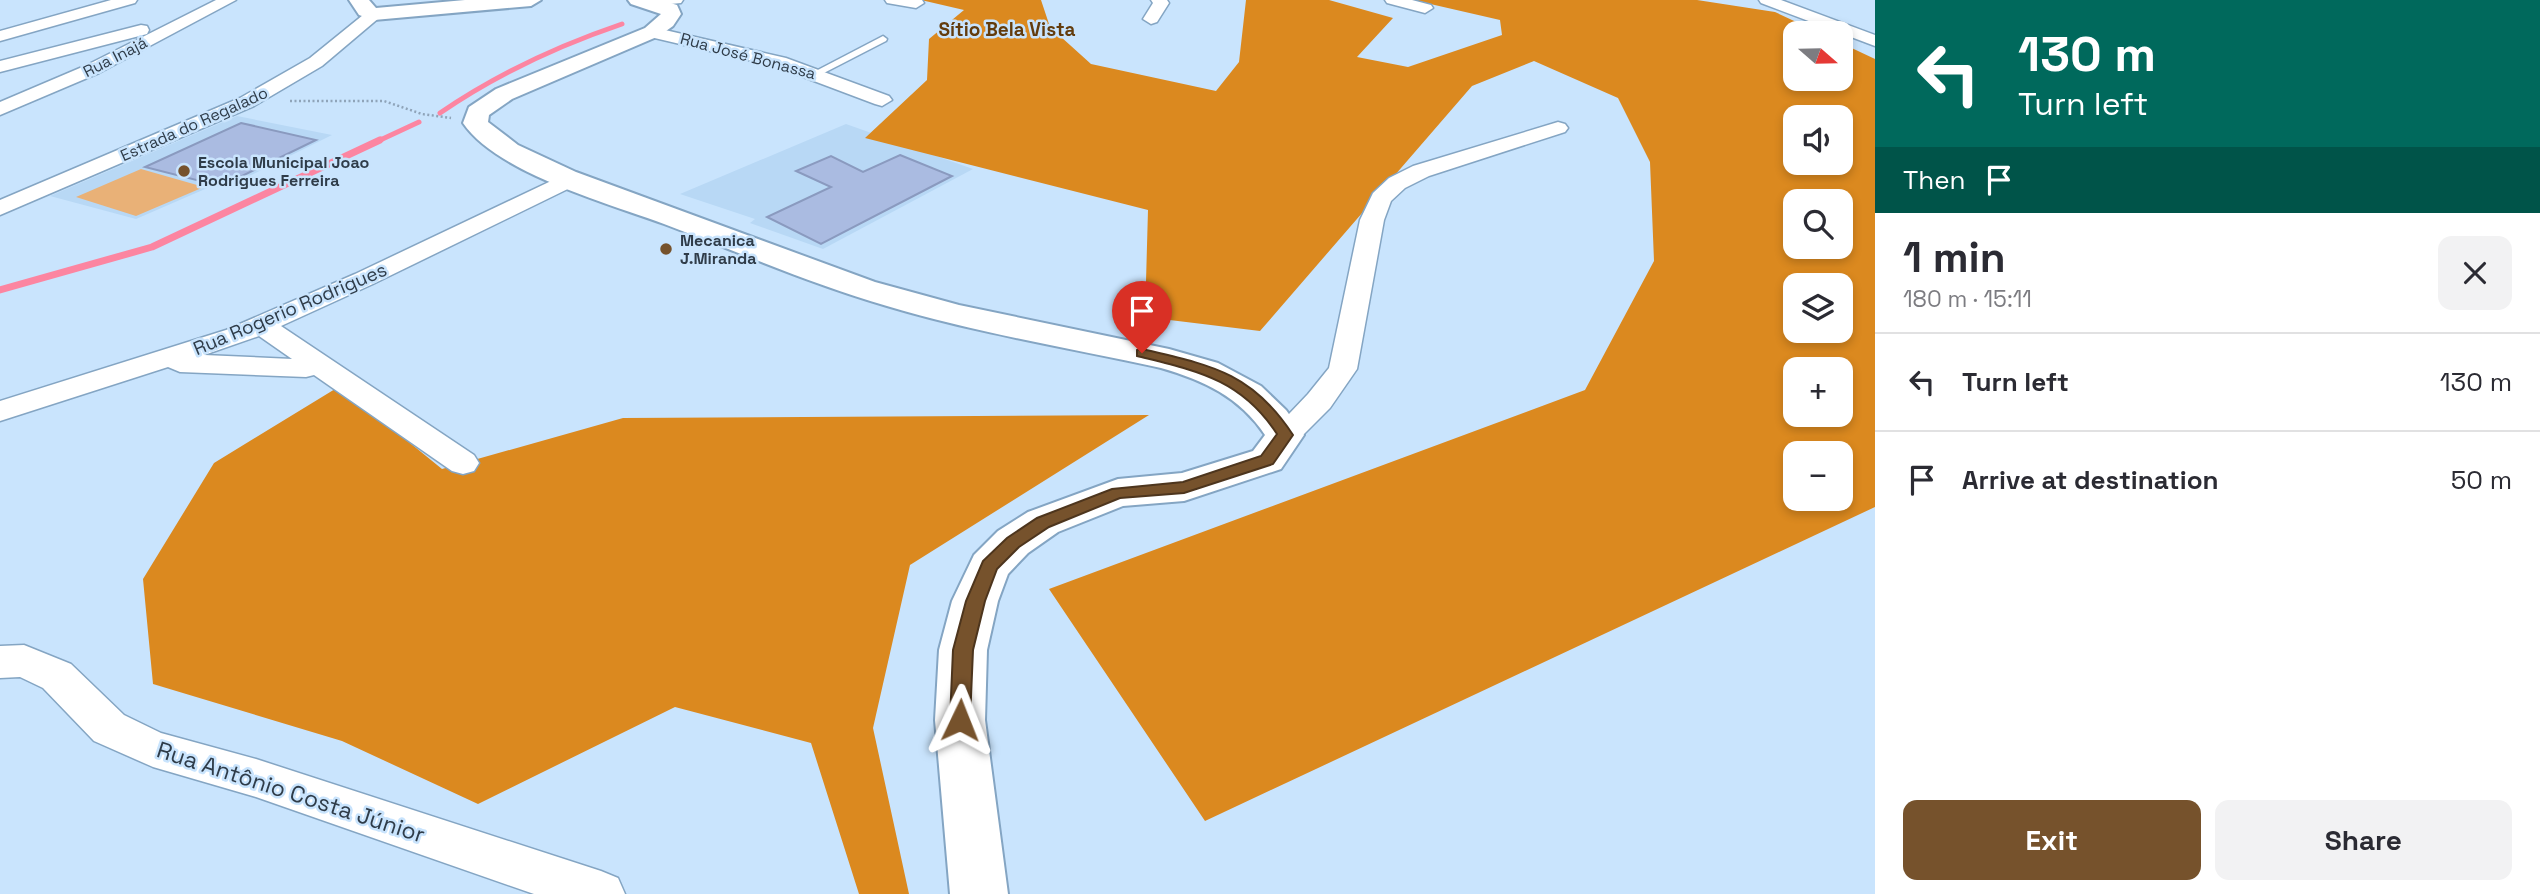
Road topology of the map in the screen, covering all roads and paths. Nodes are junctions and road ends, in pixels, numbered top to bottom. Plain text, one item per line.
1 (129, 0) edge
2 (228, 0) edge
3 (531, 0) edge
4 (893, 0) edge
5 (1160, 0) edge
6 (1393, 0) edge
7 (1767, 0) edge
8 (916, 3) dead end
9 (366, 7) edge
10 (1425, 8) dead end
11 (655, 9) edge
12 (196, 16) junction
13 (1151, 19) dead end
14 (0, 36) edge
15 (883, 39) dead end
16 (1875, 41) edge
17 (0, 67) edge
18 (817, 73) junction
19 (251, 100) junction
20 (882, 100) dead end
21 (0, 109) edge
22 (476, 120) junction
23 (1558, 128) dead end
24 (570, 179) junction
25 (0, 208) edge
26 (261, 325) junction
27 (158, 362) junction
28 (306, 368) dead end
29 (0, 411) edge
30 (1285, 435) junction
31 (463, 463) dead end
32 (0, 662) edge
33 (601, 894) edge
34 (979, 894) edge

1 - 14 street
2 - 12 street, Rua Inajá
3 - 9 main road
4 - 8 street
5 - 13 street
6 - 10 street
7 - 16 street
9 - 19 street, Estrada do Regalado
11 - 18 street, Rua José Bonassa
11 - 22 main road
12 - 17 street
12 - 21 street, Rua Inajá
15 - 18 lane
18 - 20 street, Rua José Bonassa
19 - 22 path
19 - 25 street, Estrada do Regalado
22 - 24 main road
23 - 30 street
24 - 26 street, Rua Rogerio Rodrigues
24 - 30 main road
26 - 27 street, Rua Rogerio Rodrigues
26 - 31 street
27 - 28 street
27 - 29 street, Rua Rogerio Rodrigues
30 - 34 main road
32 - 33 street, Rua Antônio Costa Júnior

